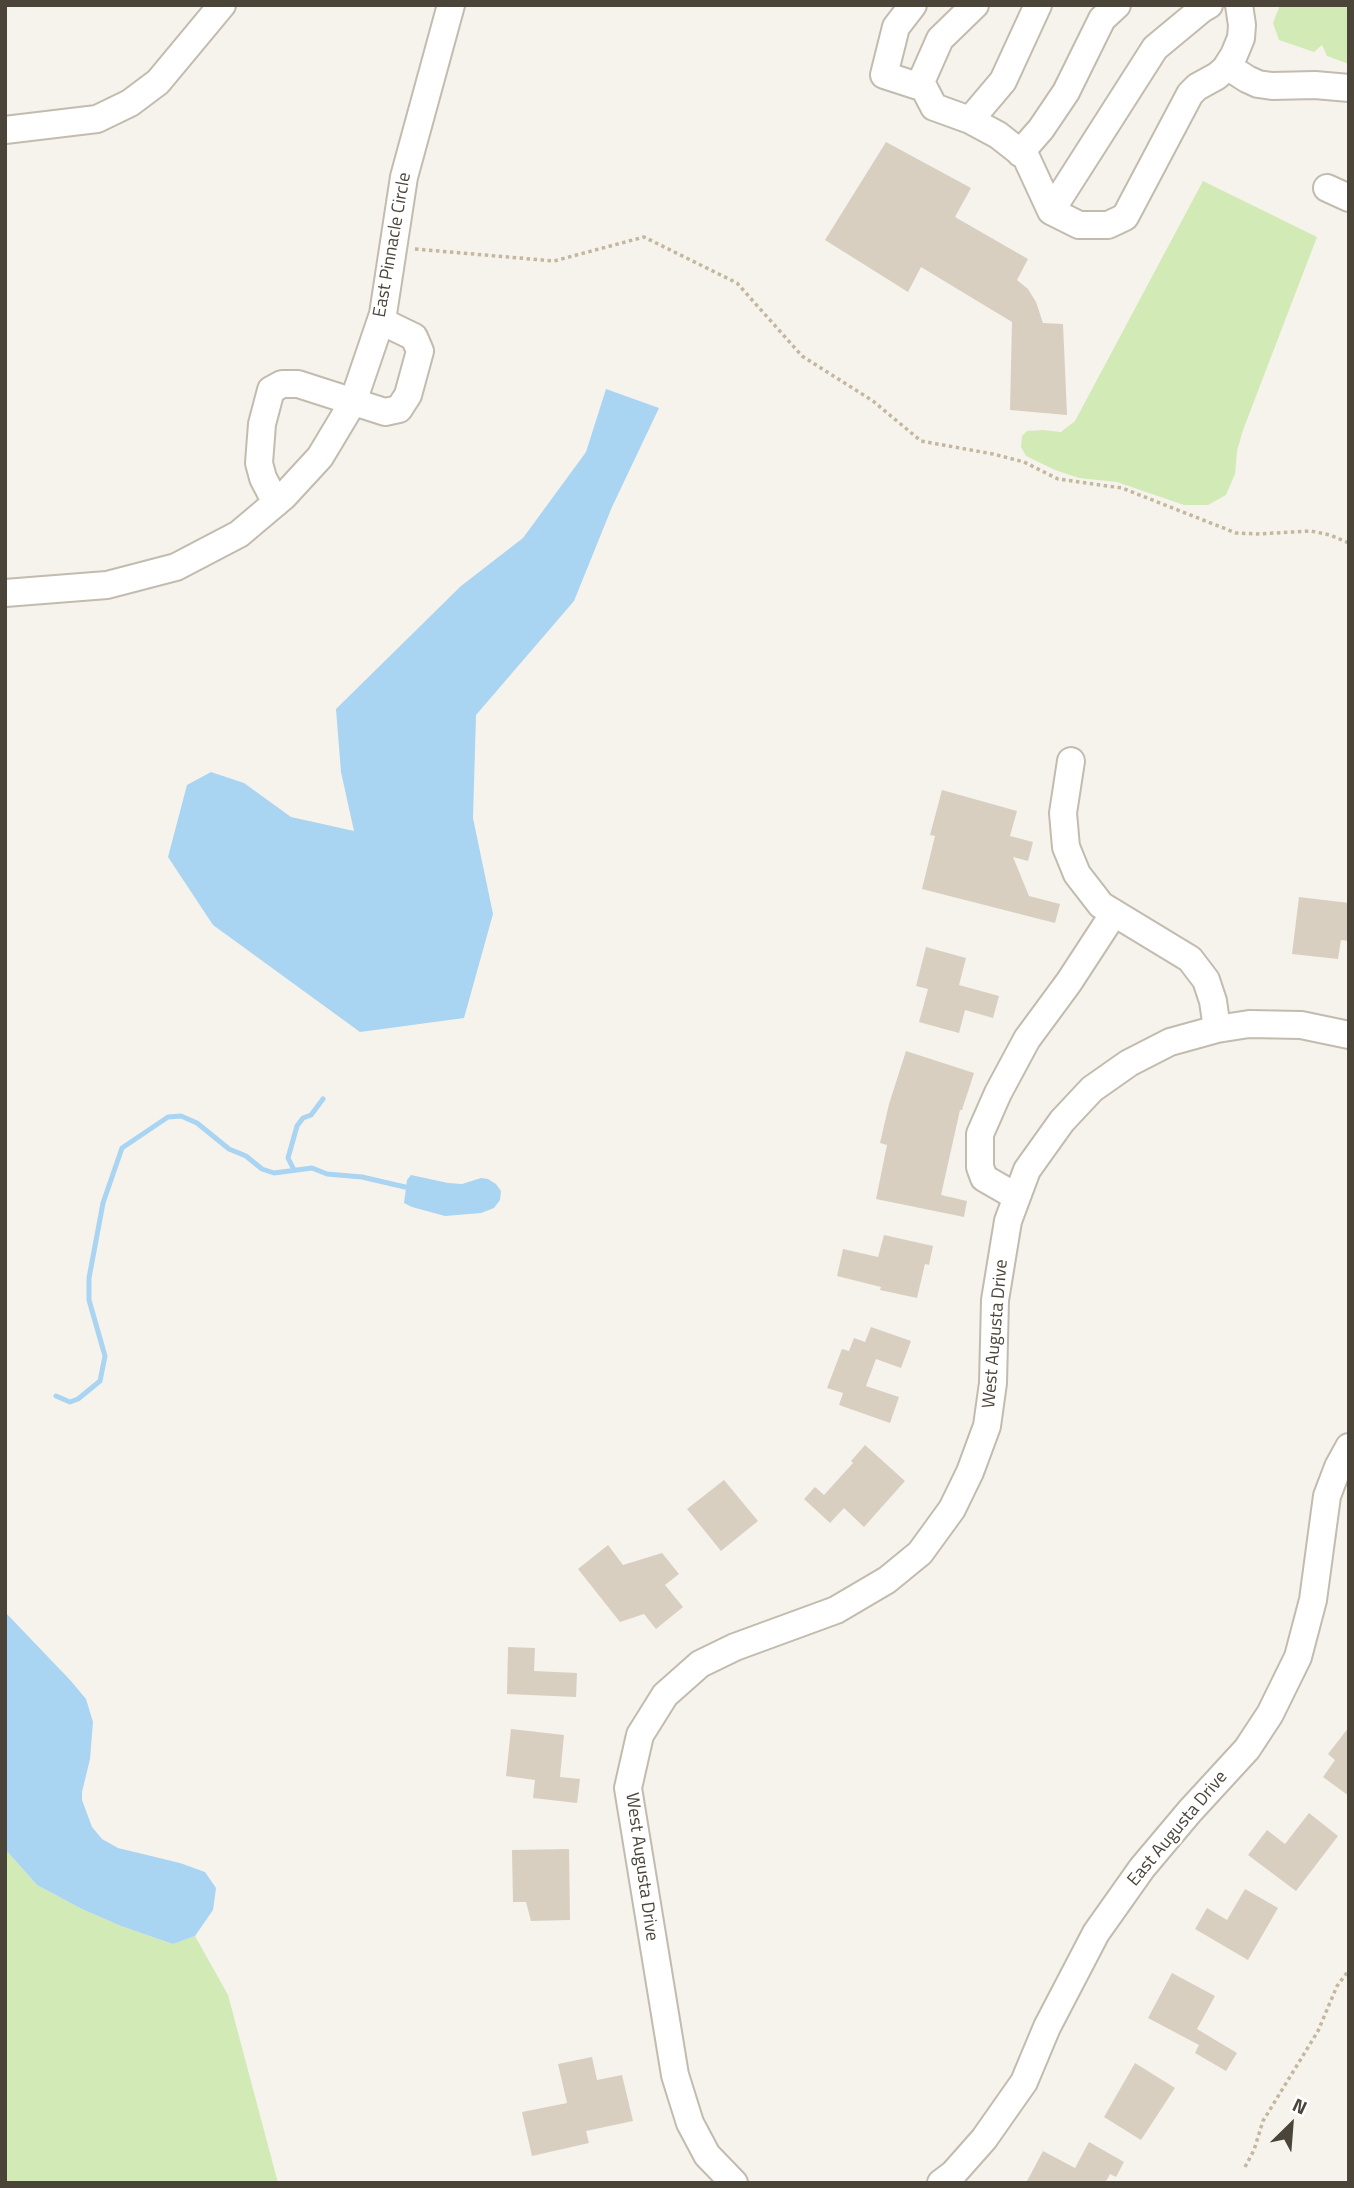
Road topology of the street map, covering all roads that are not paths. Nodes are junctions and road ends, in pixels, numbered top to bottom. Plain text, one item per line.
1 (222, 5) edge
2 (451, 5) edge
3 (913, 5) edge
4 (975, 5) edge
5 (1038, 5) edge
6 (1117, 5) edge
7 (1209, 5) edge
8 (1239, 5) edge
9 (1227, 66) junction
10 (924, 88) junction
11 (1349, 88) edge
12 (970, 120) junction
13 (5, 130) edge
14 (1020, 153) junction
15 (1051, 211) junction
16 (381, 321) junction
17 (353, 402) junction
18 (276, 502) junction
19 (5, 593) edge
20 (1071, 761) dead end
21 (1114, 914) junction
22 (1217, 1028) junction
23 (1349, 1035) edge
24 (1017, 1197) junction
25 (1349, 1447) edge
26 (734, 2183) edge
27 (941, 2183) edge

1 - 13 street
2 - 16 street, East Pinnacle Circle
3 - 10 street
4 - 10 street
5 - 12 street
6 - 14 street
7 - 15 street
8 - 9 street
9 - 11 street
9 - 15 street
10 - 12 street
12 - 14 street
14 - 15 street
16 - 17 street, East Pinnacle Circle
16 - 17 street
17 - 18 street, East Pinnacle Circle
17 - 18 street
18 - 19 street, East Pinnacle Circle
20 - 21 street
21 - 22 street
21 - 24 street
22 - 23 street, West Augusta Drive
22 - 24 street, West Augusta Drive
24 - 26 street, West Augusta Drive
25 - 27 street, East Augusta Drive

